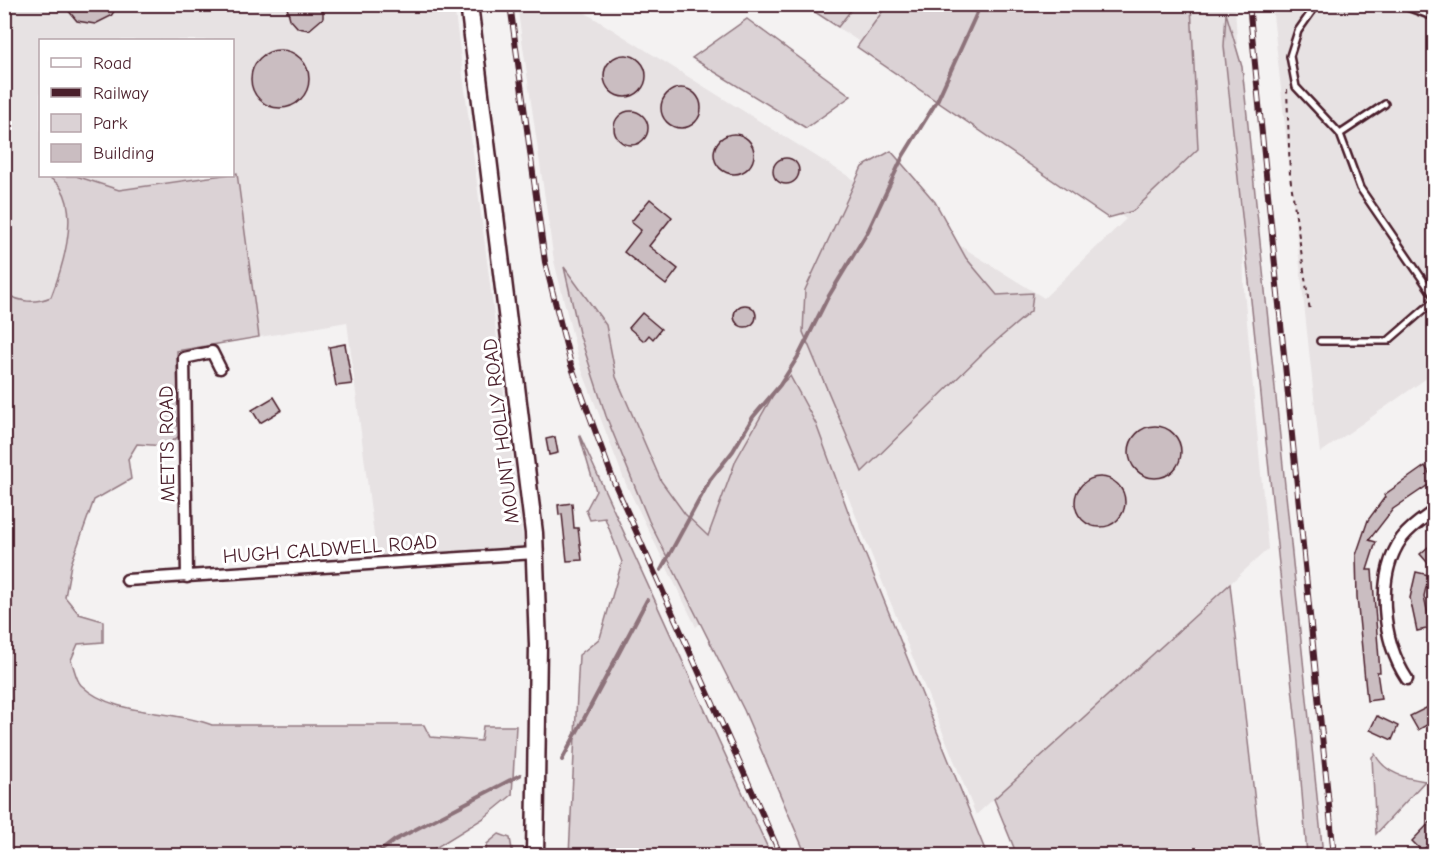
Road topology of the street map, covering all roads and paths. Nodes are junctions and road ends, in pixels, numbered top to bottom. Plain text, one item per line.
1 (470, 4) edge
2 (1317, 4) edge
3 (1399, 4) edge
4 (1434, 16) edge
5 (1288, 86) dead end
6 (1385, 104) dead end
7 (1340, 134) junction
8 (1434, 296) edge
9 (1434, 301) edge
10 (1310, 311) dead end
11 (1320, 341) dead end
12 (220, 369) dead end
13 (1434, 511) edge
14 (535, 553) junction
15 (187, 578) junction
16 (127, 580) dead end
17 (1407, 679) dead end
18 (535, 855) edge

1 - 14 main road, MOUNT HOLLY ROAD
2 - 7 lane
3 - 4 lane
5 - 10 path
6 - 7 lane
7 - 8 lane
9 - 11 lane
12 - 15 street, METTS ROAD
13 - 17 street
14 - 15 street, HUGH CALDWELL ROAD
14 - 18 main road, MOUNT HOLLY ROAD
15 - 16 street, HUGH CALDWELL ROAD

